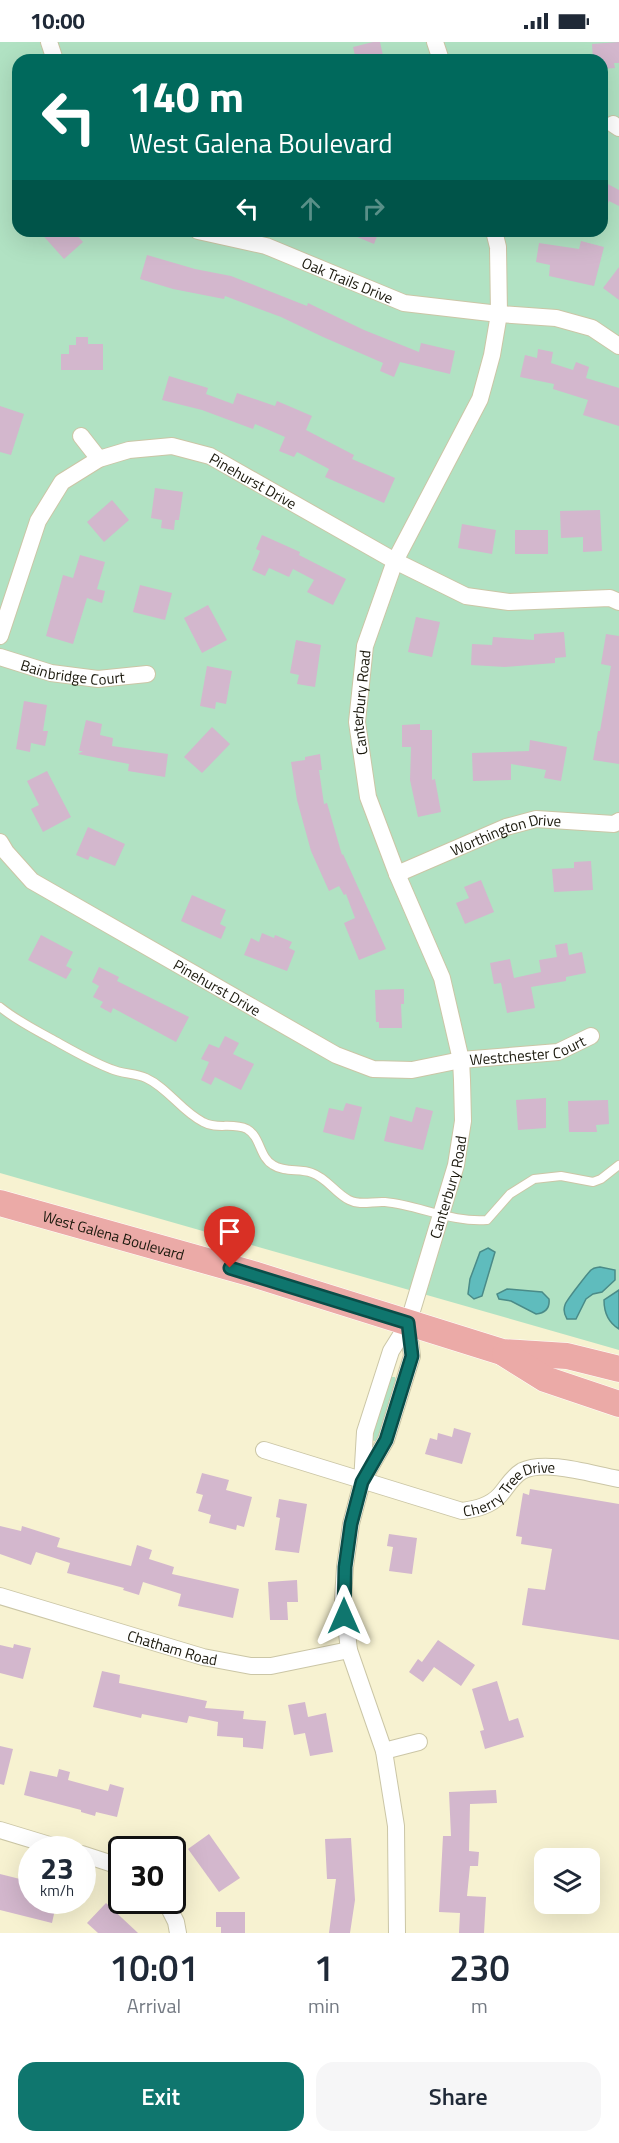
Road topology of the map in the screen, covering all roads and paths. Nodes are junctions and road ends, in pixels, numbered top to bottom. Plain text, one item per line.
1 (225, 237) edge
2 (496, 237) edge
3 (499, 314) junction
4 (619, 346) edge
5 (81, 436) dead end
6 (99, 459) junction
7 (395, 561) junction
8 (619, 602) edge
9 (0, 636) edge
10 (0, 657) edge
11 (147, 674) dead end
12 (619, 821) edge
13 (0, 842) edge
14 (397, 873) junction
15 (0, 1007) edge
16 (591, 1036) dead end
17 (461, 1060) junction
18 (619, 1165) edge
19 (0, 1203) edge
20 (441, 1214) junction
21 (408, 1323) junction
22 (502, 1352) junction
23 (619, 1369) edge
24 (619, 1404) edge
25 (264, 1450) dead end
26 (619, 1479) edge
27 (362, 1482) junction
28 (0, 1596) edge
29 (349, 1650) junction
30 (419, 1742) dead end
31 (384, 1751) junction
32 (0, 1830) edge
33 (20, 1836) edge
34 (173, 1914) edge
35 (178, 1933) edge
36 (397, 1933) edge

1 - 3 street, Oak Trails Drive
2 - 3 street, Canterbury Road
3 - 4 street, Oak Trails Drive
3 - 7 street, Canterbury Road
5 - 6 street
6 - 7 street, Pinehurst Drive
6 - 9 street, Pinehurst Drive
7 - 8 street
7 - 14 street, Canterbury Road
10 - 11 street, Bainbridge Court
12 - 14 street, Worthington Drive
13 - 17 street, Pinehurst Drive
14 - 17 street, Canterbury Road
15 - 20 lane
16 - 17 street, Westchester Court
17 - 20 street, Canterbury Road
18 - 20 lane
19 - 21 main road, West Galena Boulevard
20 - 21 street, Canterbury Road
21 - 22 main road, West Galena Boulevard
21 - 27 street, Canterbury Road
22 - 23 main road, West Galena Boulevard
22 - 24 main road, West Galena Boulevard
25 - 27 street, Cherry Tree Drive
26 - 27 street, Cherry Tree Drive
27 - 29 street, Canterbury Road
28 - 29 street, Chatham Road
29 - 31 street, Canterbury Road
30 - 31 street
31 - 36 street, Canterbury Road
32 - 33 street
34 - 35 street

